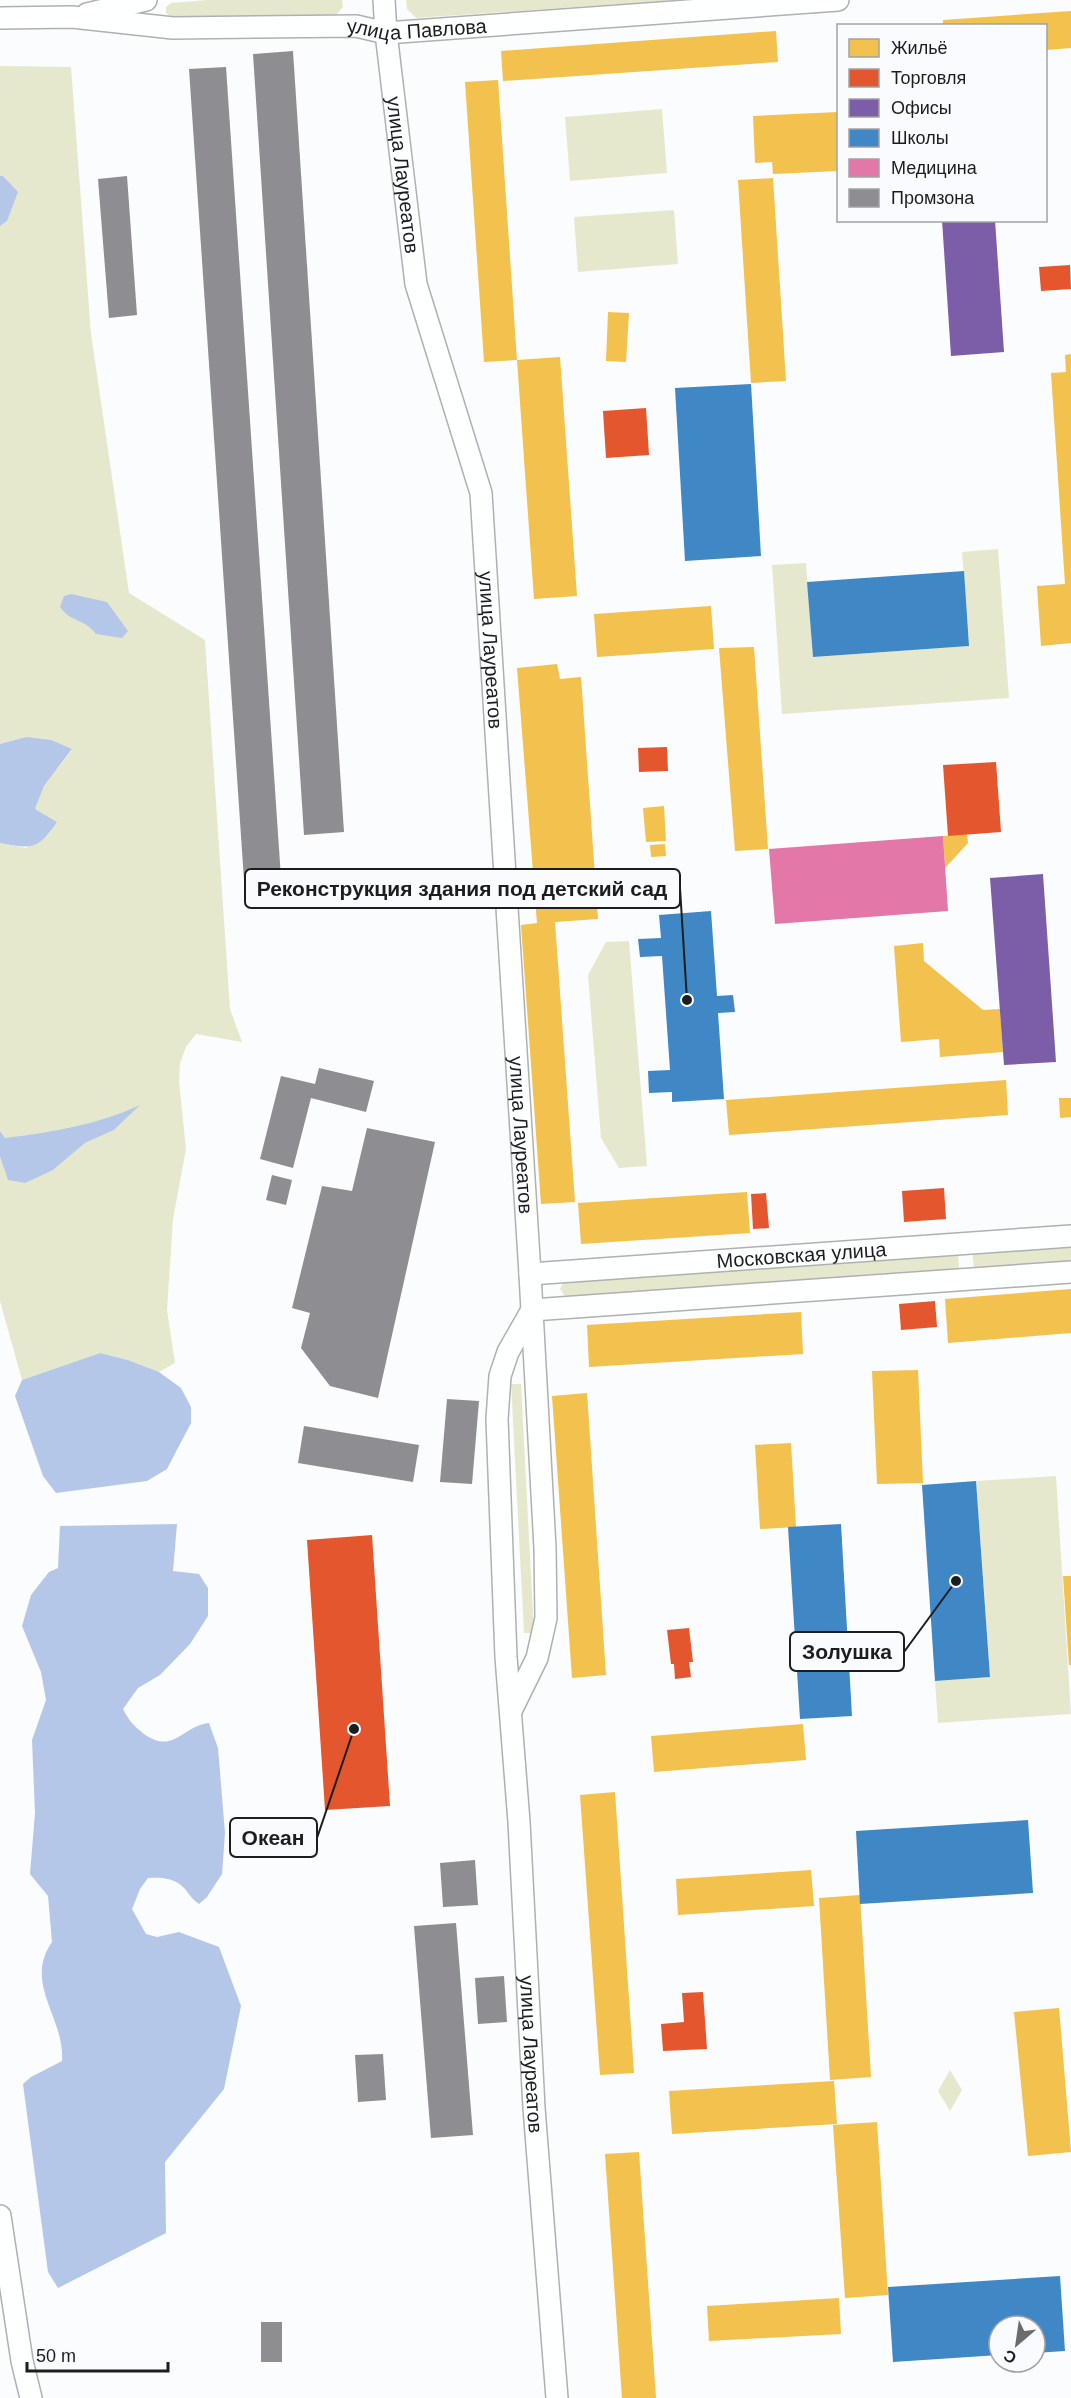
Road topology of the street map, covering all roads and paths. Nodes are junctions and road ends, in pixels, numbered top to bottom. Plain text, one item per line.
1 (146, 0) edge
2 (384, 0) edge
3 (838, 0) edge
4 (72, 17) junction
5 (0, 18) edge
6 (386, 33) junction
7 (1071, 1236) edge
8 (1071, 1272) edge
9 (530, 1274) junction
10 (532, 1310) junction
11 (511, 1712) junction
12 (0, 2216) edge
13 (31, 2398) edge
14 (557, 2398) edge

1 - 4 street
2 - 6 street, улица Лауреатов
3 - 6 street, улица Павлова
4 - 5 street
4 - 6 street, улица Павлова
6 - 9 street, улица Лауреатов
7 - 9 street, Московская улица
8 - 10 street, Московская улица
9 - 10 street, улица Лауреатов
10 - 11 street, улица Лауреатов
10 - 11 street, улица Лауреатов
11 - 14 street, улица Лауреатов
12 - 13 street

